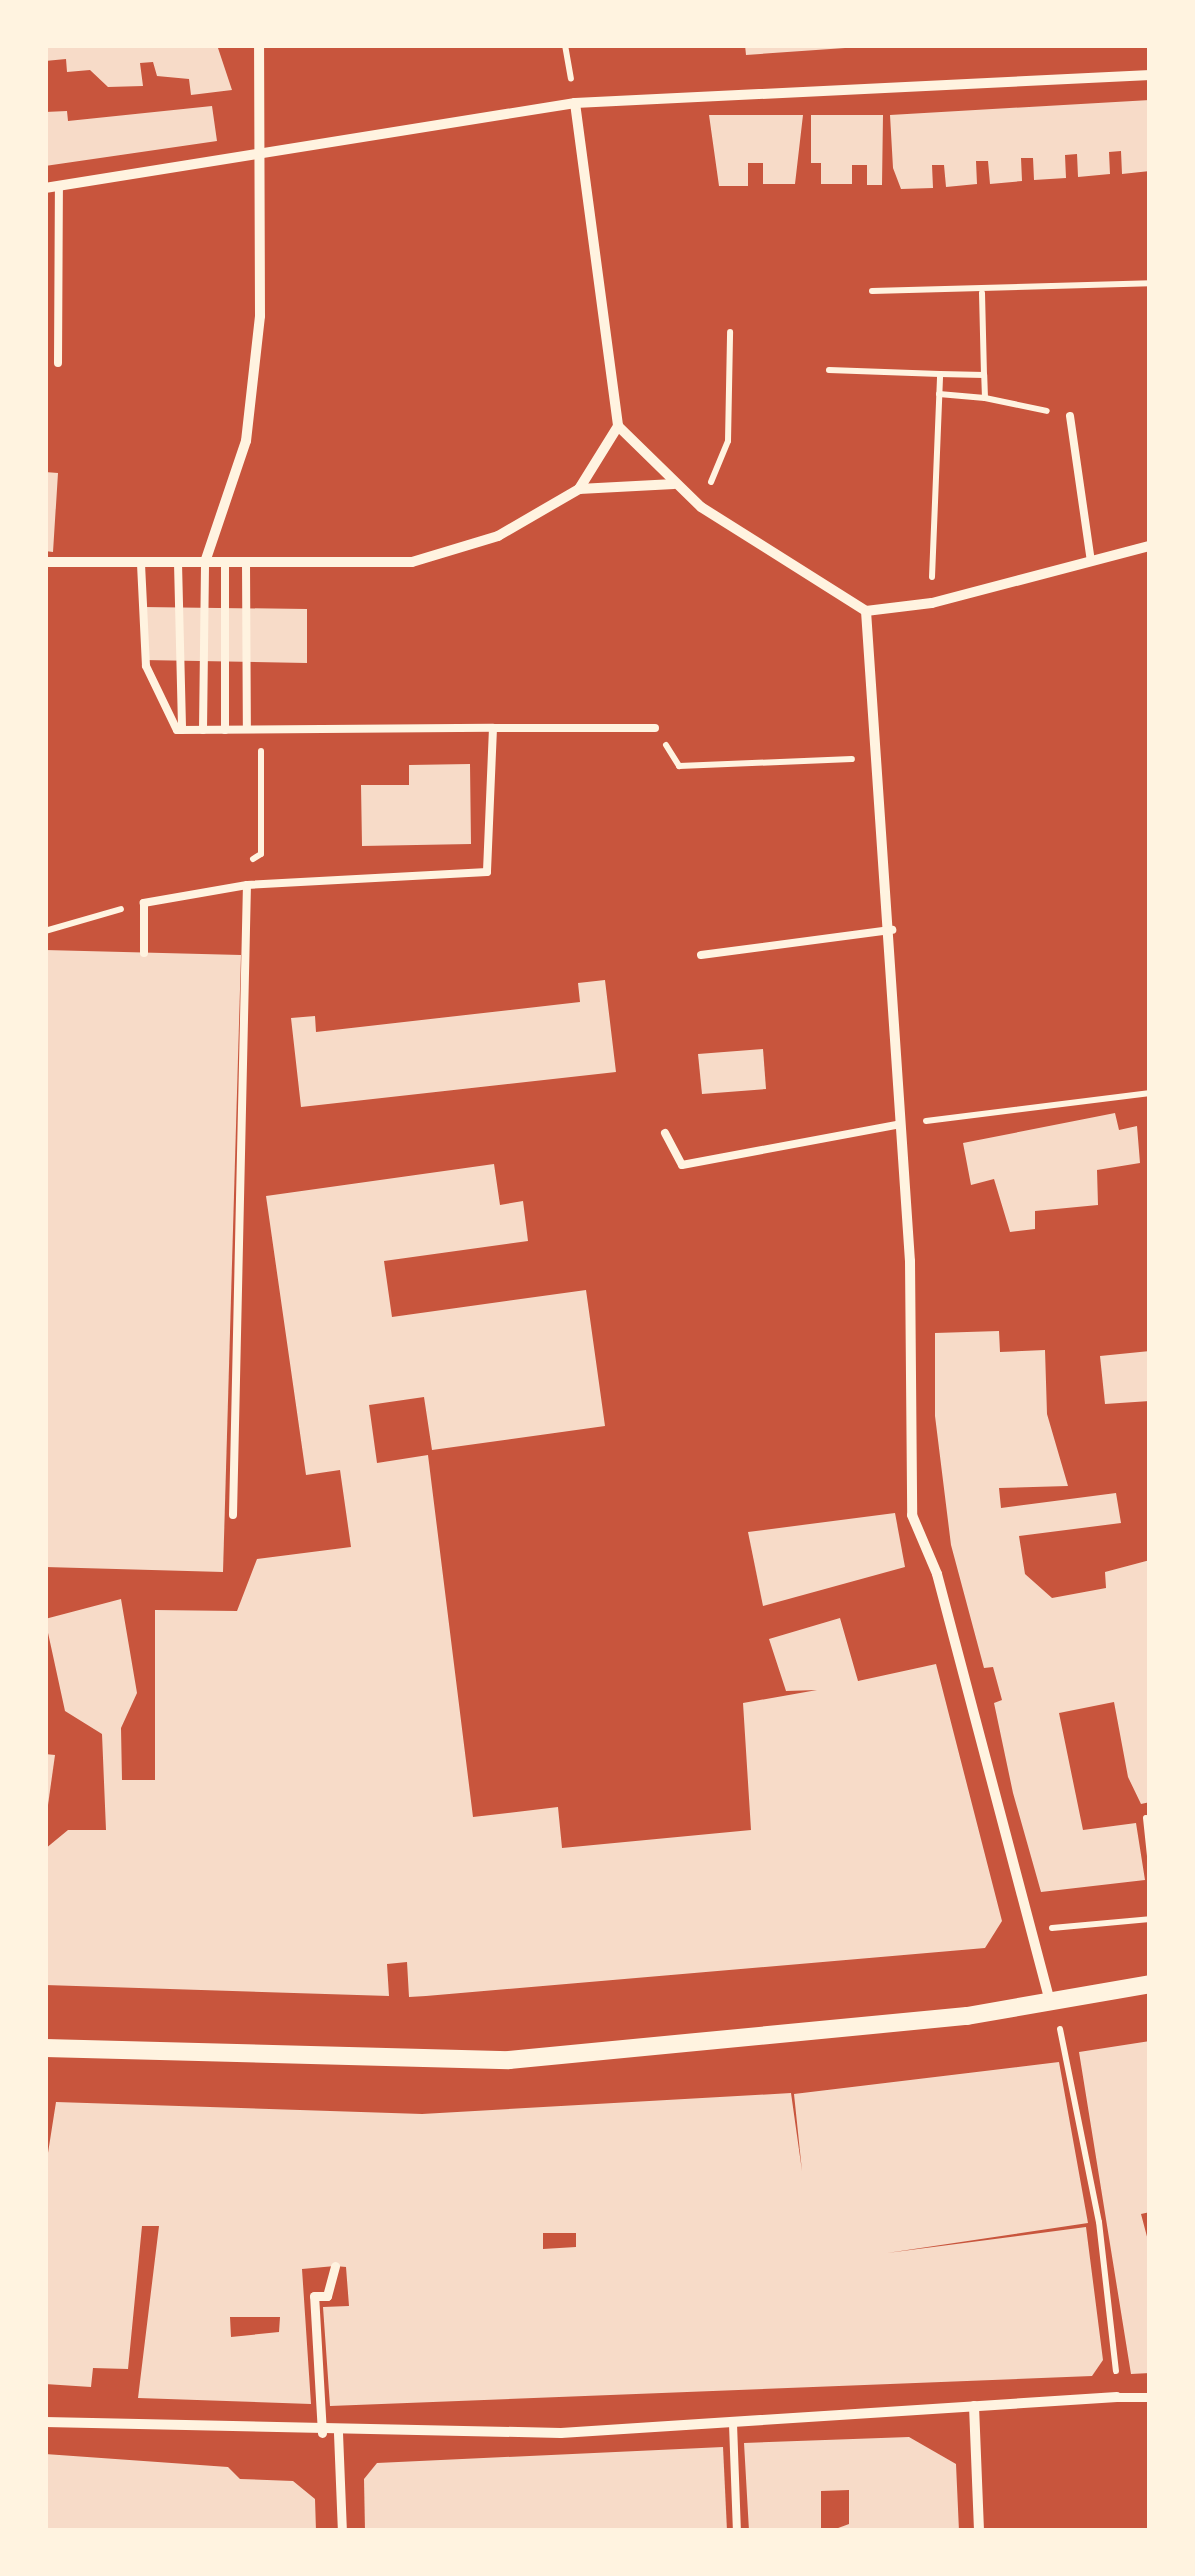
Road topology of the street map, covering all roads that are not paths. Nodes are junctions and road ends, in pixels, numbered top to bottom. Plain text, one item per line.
1 (259, 45) edge
2 (1150, 76) edge
3 (575, 103) junction
4 (260, 158) junction
5 (59, 186) junction
6 (45, 188) edge
7 (58, 363) dead end
8 (1070, 416) road end
9 (618, 426) junction
10 (674, 484) junction
11 (579, 489) junction
12 (1150, 546) edge
13 (1091, 561) junction
14 (45, 562) edge
15 (204, 562) junction
16 (225, 562) junction
17 (246, 562) junction
18 (178, 563) junction
19 (141, 564) junction
20 (866, 611) junction
21 (493, 728) junction
22 (655, 728) road end
23 (248, 729) junction
24 (182, 730) junction
25 (203, 730) junction
26 (225, 730) junction
27 (248, 884) junction
28 (892, 930) junction
29 (144, 953) dead end
30 (701, 956) dead end
31 (895, 1125) junction
32 (666, 1133) dead end
33 (233, 1515) dead end
34 (1150, 1984) edge
35 (1050, 2005) junction
36 (45, 2048) edge
37 (335, 2266) dead end
38 (1150, 2396) edge
39 (1117, 2397) joint
40 (974, 2406) junction
41 (45, 2422) edge
42 (733, 2424) junction
43 (322, 2433) junction
44 (338, 2433) junction
45 (342, 2531) edge
46 (737, 2531) edge
47 (979, 2531) edge

1 - 4 street
2 - 3 street
3 - 4 street
3 - 9 street
4 - 5 street
4 - 15 street
5 - 6 street
5 - 7 lane
8 - 13 lane
9 - 10 street
9 - 11 street
10 - 11 street
10 - 20 street
11 - 17 street
12 - 13 street
13 - 20 street
14 - 19 street
15 - 16 street
15 - 18 street
15 - 25 lane
16 - 17 street
16 - 26 lane
17 - 23 lane
18 - 19 street
18 - 24 lane
19 - 24 lane
20 - 28 street
21 - 22 lane
21 - 23 lane
21 - 27 lane
23 - 26 lane
24 - 25 lane
25 - 26 lane
27 - 29 lane
27 - 33 lane
28 - 30 lane
28 - 31 street
31 - 32 lane
31 - 35 street
34 - 35 street
35 - 36 street
37 - 43 street
38 - 39 street
39 - 40 street
40 - 42 street
40 - 47 street
41 - 43 street
42 - 44 street
42 - 46 lane
43 - 44 street
44 - 45 street

